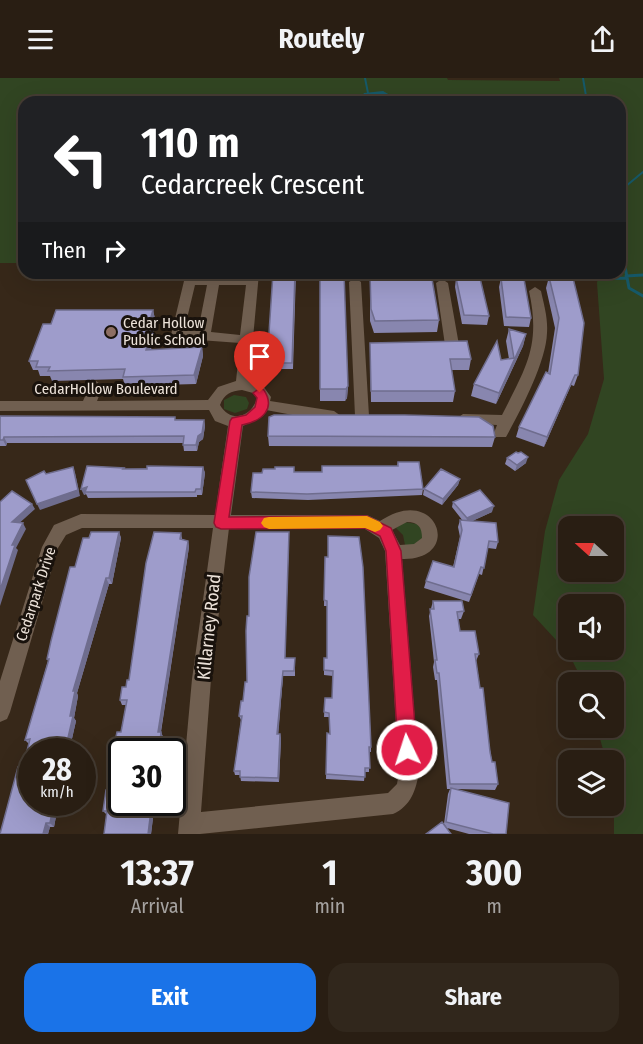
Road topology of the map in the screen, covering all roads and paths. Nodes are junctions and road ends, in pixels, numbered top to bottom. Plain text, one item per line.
1 (234, 279) edge
2 (253, 279) edge
3 (214, 281) junction
4 (355, 282) dead end
5 (442, 283) dead end
6 (535, 291) dead end
7 (204, 335) junction
8 (246, 340) junction
9 (452, 345) edge
10 (242, 385) junction
11 (96, 386) dead end
12 (213, 405) junction
13 (263, 405) junction
14 (0, 406) edge
15 (88, 406) junction
16 (451, 418) edge
17 (236, 421) junction
18 (221, 523) junction
19 (381, 529) junction
20 (393, 551) junction
21 (0, 712) edge
22 (190, 829) edge

1 - 3 street
2 - 8 street
3 - 7 street
3 - 7 street
4 - 13 street
5 - 9 street
6 - 16 street
7 - 8 street
8 - 10 street
10 - 12 street
10 - 13 street
11 - 15 street
12 - 15 street, CedarHollow Boulevard
12 - 17 street
13 - 17 street
14 - 15 street, CedarHollow Boulevard
17 - 18 street, Killarney Road
18 - 19 street, Cedarpark Drive
18 - 21 street, Cedarpark Drive
18 - 22 street, Killarney Road
19 - 20 street
19 - 20 street
20 - 22 street

